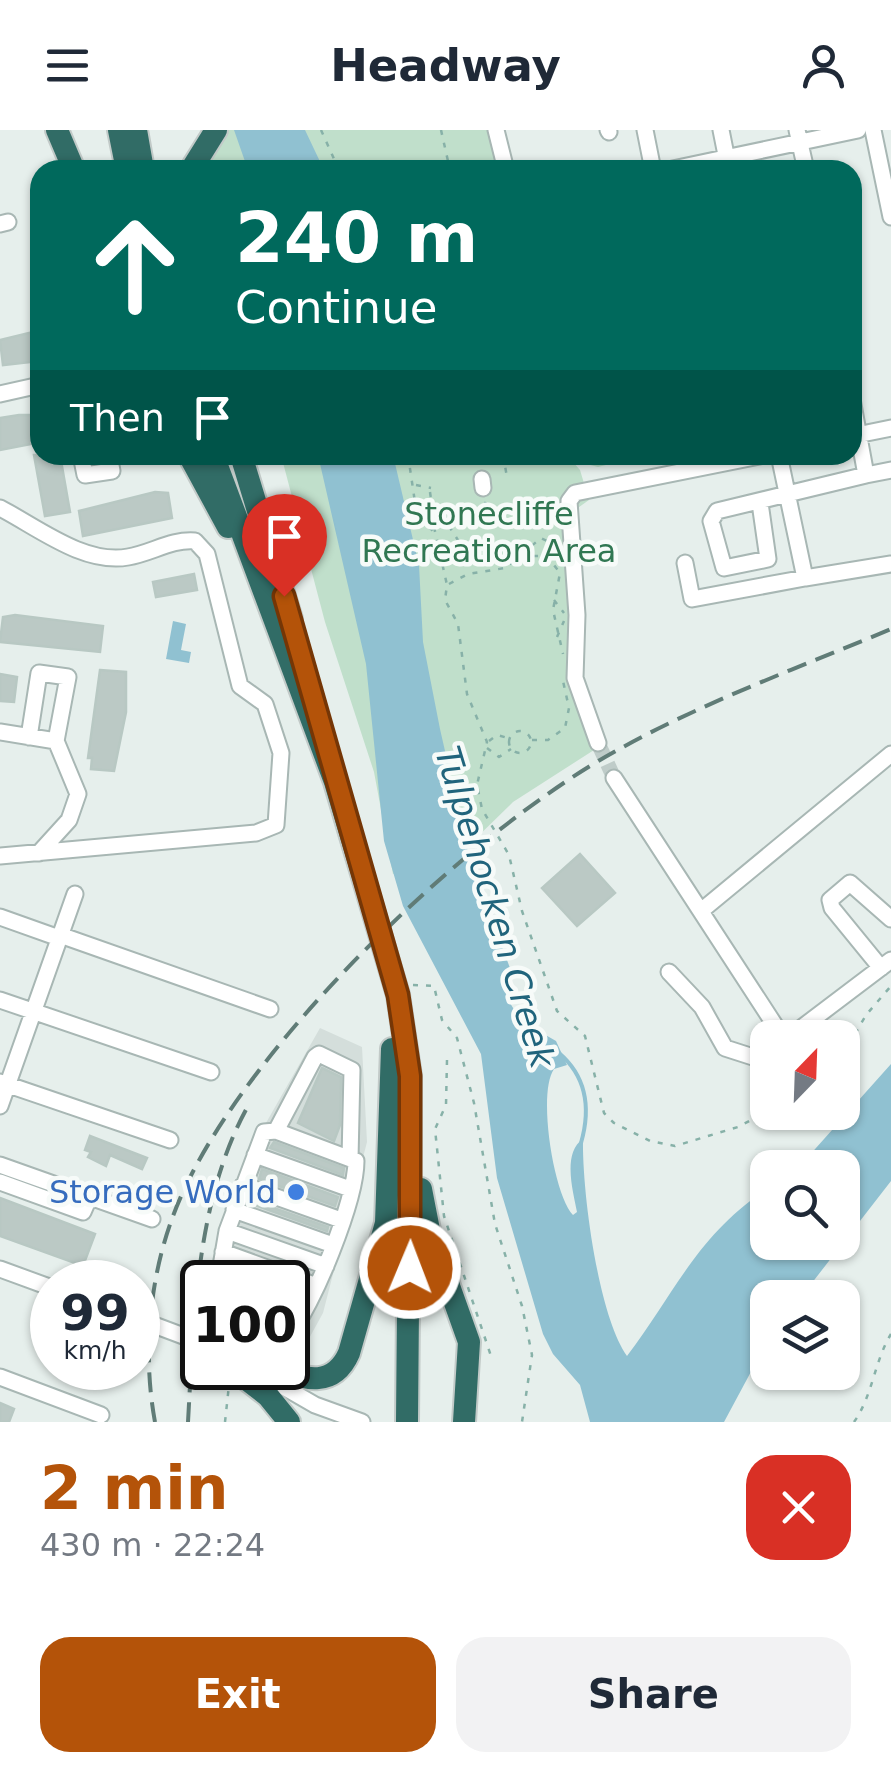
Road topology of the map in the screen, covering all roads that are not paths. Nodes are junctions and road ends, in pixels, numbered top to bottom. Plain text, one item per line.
1 (57, 130) edge
2 (119, 130) edge
3 (136, 130) edge
4 (216, 130) edge
5 (496, 130) edge
6 (645, 130) edge
7 (721, 130) edge
8 (858, 130) edge
9 (873, 130) edge
10 (799, 136) edge
11 (70, 160) edge
12 (125, 160) edge
13 (141, 160) edge
14 (197, 160) edge
15 (504, 160) edge
16 (651, 160) edge
17 (727, 160) edge
18 (738, 160) edge
19 (891, 217) edge
20 (30, 387) edge
21 (0, 394) edge
22 (891, 428) edge
23 (862, 434) edge
24 (862, 459) edge
25 (83, 465) edge
26 (111, 465) edge
27 (194, 465) edge
28 (204, 465) edge
29 (217, 465) edge
30 (244, 465) edge
31 (693, 465) edge
32 (781, 465) edge
33 (891, 470) edge
34 (866, 475) junction
35 (788, 497) junction
36 (760, 502) junction
37 (0, 508) edge
38 (228, 528) junction
39 (684, 563) dead end
40 (891, 564) edge
41 (806, 578) junction
42 (0, 732) edge
43 (29, 737) junction
44 (56, 740) junction
45 (598, 743) tunnel mouth
46 (891, 754) edge
47 (614, 778) tunnel mouth
48 (38, 852) junction
49 (0, 856) edge
50 (367, 887) junction
51 (75, 894) dead end
52 (701, 911) junction
53 (0, 917) edge
54 (891, 919) edge
55 (60, 937) junction
56 (886, 964) edge
57 (669, 972) dead end
58 (406, 994) junction
59 (0, 1000) edge
60 (34, 1010) junction
61 (270, 1010) dead end
62 (768, 1020) edge
63 (812, 1020) edge
64 (392, 1049) junction
65 (750, 1056) edge
66 (211, 1072) dead end
67 (4, 1084) edge
68 (0, 1106) edge
69 (276, 1130) junction
70 (170, 1140) dead end
71 (255, 1155) junction
72 (350, 1159) junction
73 (0, 1165) edge
74 (0, 1182) edge
75 (243, 1185) junction
76 (350, 1190) junction
77 (90, 1196) junction
78 (234, 1210) junction
79 (152, 1219) dead end
80 (341, 1220) junction
81 (227, 1230) junction
82 (333, 1245) junction
83 (223, 1252) junction
84 (222, 1260) edge
85 (326, 1266) junction
86 (0, 1269) edge
87 (30, 1280) edge
88 (314, 1285) junction
89 (310, 1295) edge
90 (0, 1376) edge
91 (310, 1378) edge
92 (262, 1390) edge
93 (284, 1390) edge
94 (101, 1414) dead end
95 (289, 1422) edge
96 (362, 1422) edge
97 (392, 1422) edge
98 (406, 1422) edge
99 (464, 1422) edge

1 - 11 highway
2 - 12 highway
3 - 13 highway
4 - 14 highway
5 - 15 street
6 - 16 street
7 - 17 street
8 - 10 street
9 - 19 street
10 - 18 street
20 - 21 street
22 - 23 street
24 - 34 street
25 - 26 street
27 - 38 highway
28 - 38 highway
29 - 50 highway
30 - 50 highway
31 - 45 street
32 - 35 street
33 - 34 street
34 - 35 street
35 - 36 street
35 - 41 street
36 - 36 street
37 - 48 street
38 - 64 highway
39 - 41 street
40 - 41 street
42 - 43 street
43 - 44 street
43 - 44 street
44 - 48 street
46 - 52 street
47 - 52 street
48 - 49 street
50 - 58 highway
51 - 55 street
52 - 62 street
53 - 55 street
54 - 56 street
55 - 60 street
55 - 61 street
56 - 63 street
57 - 65 street
58 - 98 highway
58 - 99 highway
59 - 60 street
60 - 66 street
60 - 67 street
64 - 91 highway
64 - 97 highway
67 - 68 street
67 - 70 street
69 - 71 street
69 - 72 street
69 - 72 street
71 - 75 street
71 - 76 street
72 - 76 street
73 - 77 street
74 - 77 street
75 - 78 street
75 - 80 street
76 - 80 street
77 - 79 street
78 - 81 street
78 - 82 street
80 - 82 street
81 - 83 street
81 - 85 street
82 - 85 street
83 - 84 street
83 - 88 street
85 - 88 street
86 - 87 street
88 - 89 street
90 - 94 street
92 - 95 highway
93 - 96 street

